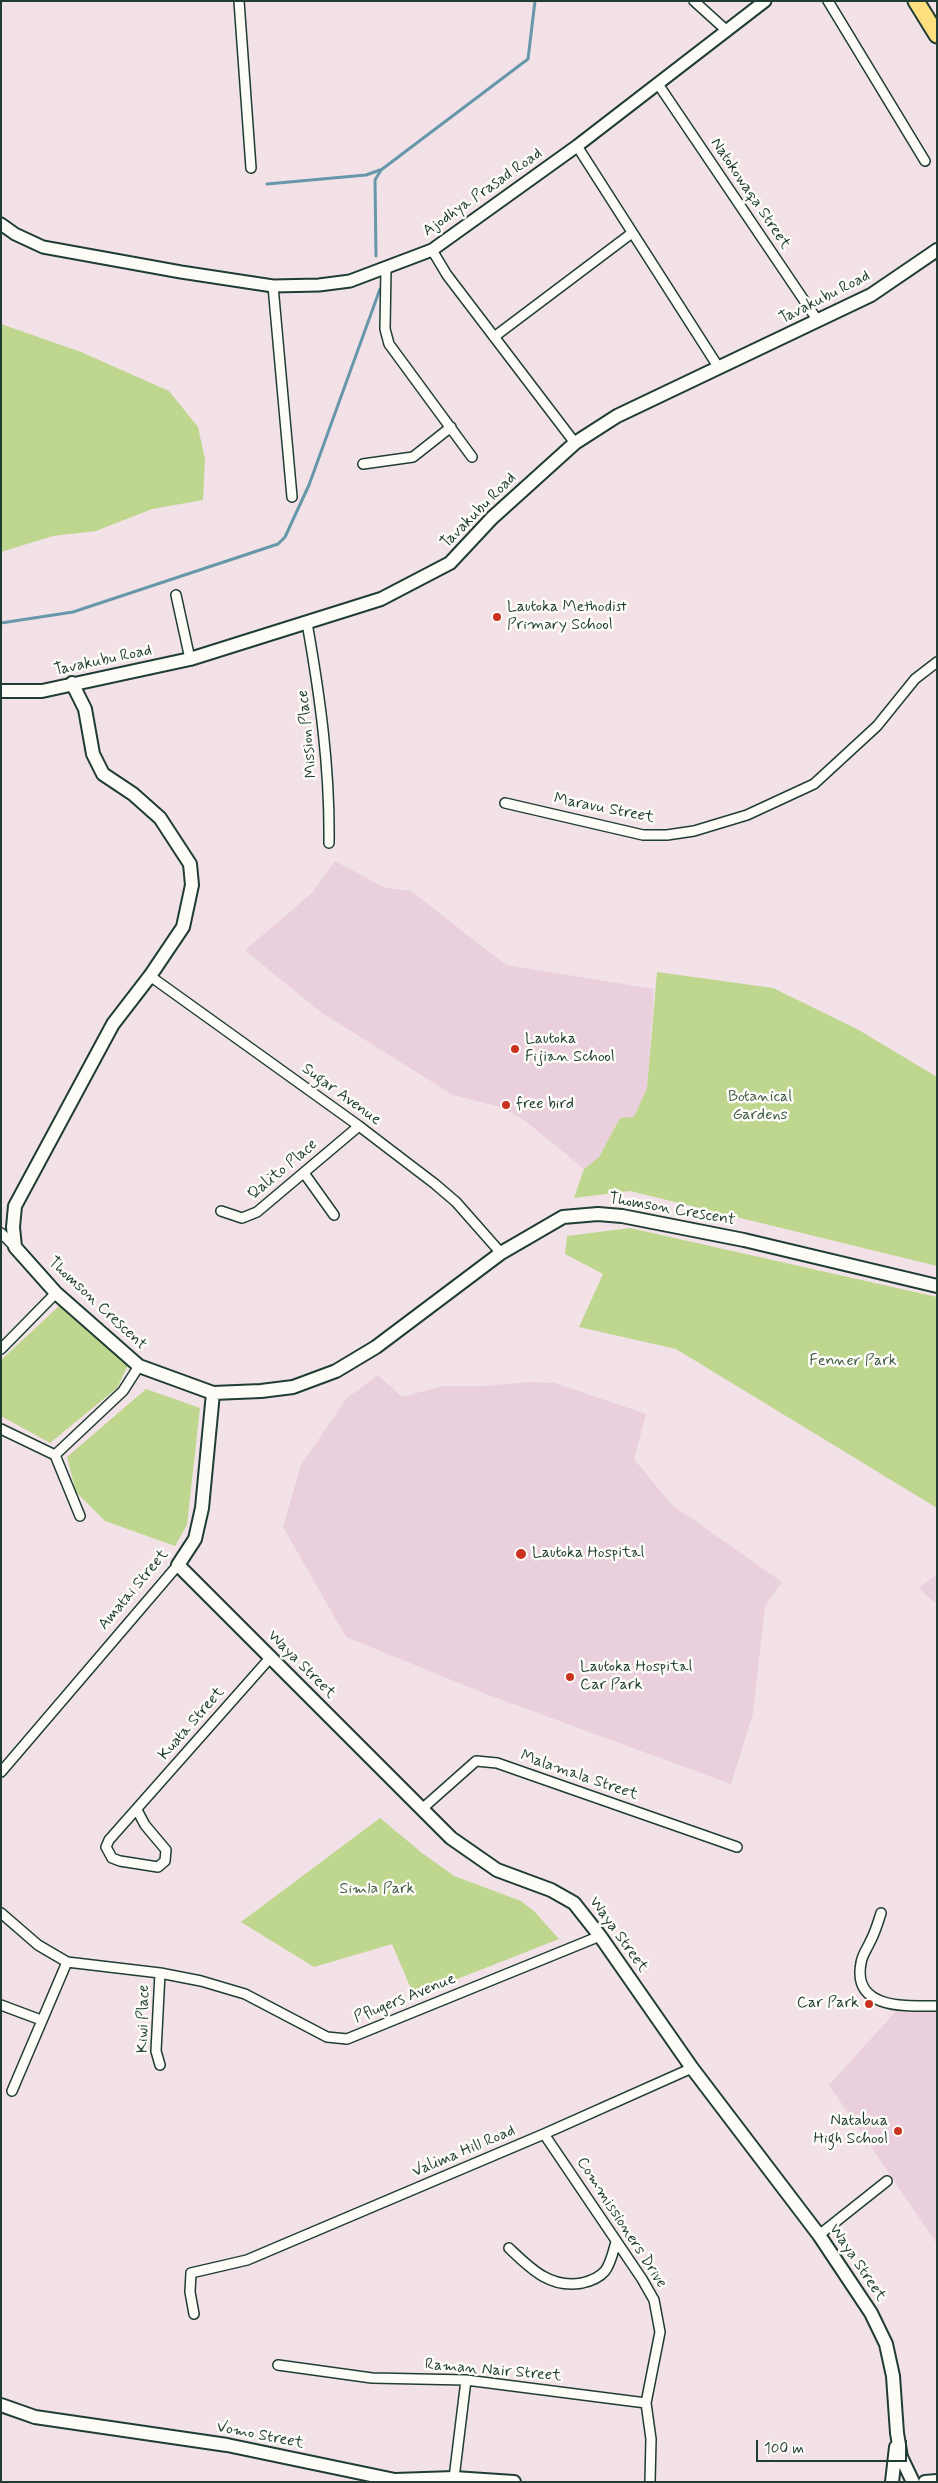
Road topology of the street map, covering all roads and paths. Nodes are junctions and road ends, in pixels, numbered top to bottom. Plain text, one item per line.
1 (239, 1) edge
2 (694, 1) edge
3 (765, 1) edge
4 (828, 1) edge
5 (916, 1) edge
6 (726, 30) junction
7 (937, 35) edge
8 (658, 84) junction
9 (576, 146) junction
10 (925, 160) dead end
11 (251, 168) dead end
12 (1, 224) edge
13 (632, 233) junction
14 (432, 250) junction
15 (937, 250) edge
16 (386, 268) junction
17 (273, 286) junction
18 (818, 321) junction
19 (494, 337) junction
20 (719, 368) junction
21 (451, 427) junction
22 (575, 443) junction
23 (472, 457) dead end
24 (362, 464) dead end
25 (292, 497) dead end
26 (176, 595) dead end
27 (307, 622) junction
28 (190, 659) junction
29 (937, 662) edge
30 (72, 683) junction
31 (1, 691) edge
32 (505, 803) dead end
33 (329, 843) dead end
34 (150, 976) junction
35 (359, 1126) junction
36 (304, 1173) junction
37 (221, 1210) dead end
38 (334, 1215) dead end
39 (1, 1233) edge
40 (15, 1247) junction
41 (501, 1253) junction
42 (937, 1286) edge
43 (56, 1292) junction
44 (1, 1350) edge
45 (139, 1366) junction
46 (213, 1393) junction
47 (1, 1429) edge
48 (55, 1454) junction
49 (80, 1516) dead end
50 (178, 1564) junction
51 (270, 1658) junction
52 (2, 1771) edge
53 (423, 1808) junction
54 (138, 1810) junction
55 (737, 1847) dead end
56 (1, 1913) edge
57 (881, 1913) dead end
58 (600, 1936) junction
59 (67, 1962) junction
60 (160, 1973) junction
61 (1, 2005) edge
62 (937, 2006) edge
63 (41, 2020) junction
64 (160, 2065) dead end
65 (692, 2068) junction
66 (12, 2091) dead end
67 (544, 2134) junction
68 (887, 2181) dead end
69 (818, 2235) junction
70 (616, 2242) junction
71 (509, 2248) dead end
72 (194, 2314) dead end
73 (278, 2365) dead end
74 (466, 2380) junction
75 (646, 2403) junction
76 (1, 2405) edge
77 (897, 2432) junction
78 (454, 2478) junction
79 (395, 2481) edge
80 (937, 2481) edge
81 (514, 2482) edge
82 (650, 2482) edge
83 (892, 2482) edge
84 (913, 2482) edge
85 (927, 2482) edge

1 - 11 street
2 - 6 street
3 - 6 street, Ajodhya Prasad Road
4 - 10 street
5 - 7 highway
6 - 8 street, Ajodhya Prasad Road
8 - 9 street, Ajodhya Prasad Road
8 - 18 street, Natokowaqa Street
9 - 13 street
9 - 14 street, Ajodhya Prasad Road
12 - 17 street, Ajodhya Prasad Road
13 - 19 street
13 - 20 street
14 - 16 street, Ajodhya Prasad Road
14 - 19 street
15 - 18 main road, Tavakubu Road
16 - 17 street, Ajodhya Prasad Road
16 - 21 street
17 - 25 street
18 - 20 main road, Tavakubu Road
19 - 22 street
20 - 22 main road, Tavakubu Road
21 - 23 street
21 - 24 street
22 - 27 main road, Tavakubu Road
26 - 28 street
27 - 28 main road, Tavakubu Road
27 - 33 street, Mission Place
28 - 30 main road, Tavakubu Road
29 - 32 street, Maravu Street
30 - 31 main road, Tavakubu Road
30 - 34 main road
34 - 35 street, Sugar Avenue
34 - 40 main road
35 - 36 street, Qalito Place
35 - 41 street, Sugar Avenue
36 - 37 street, Qalito Place
36 - 38 street
39 - 40 street
40 - 43 main road, Thomson Crescent
41 - 42 main road, Thomson Crescent
41 - 46 main road, Thomson Crescent
43 - 44 street
43 - 45 main road, Thomson Crescent
45 - 46 main road, Thomson Crescent
45 - 48 street
46 - 50 main road, Amatai Street
47 - 48 street
48 - 49 street
50 - 51 main road, Waya Street
50 - 52 street, Amatai Street
51 - 53 main road, Waya Street
51 - 54 street, Kuata Street
53 - 55 street, Malamala Street
53 - 58 main road, Waya Street
54 - 54 street, Kuata Street
56 - 59 street, Pflugers Avenue
57 - 62 street
58 - 60 street, Pflugers Avenue
58 - 65 main road, Waya Street
59 - 60 street, Pflugers Avenue
59 - 63 street
60 - 64 street, Kiwi Place
61 - 63 street
63 - 66 street
65 - 67 street, Valima Hill Road
65 - 69 main road, Waya Street
67 - 70 street, Commissioners Drive
67 - 72 street, Valima Hill Road
68 - 69 street
69 - 77 main road, Waya Street
70 - 71 street
70 - 75 street, Commissioners Drive
73 - 74 street, Raman Nair Street
74 - 75 street, Raman Nair Street
74 - 78 street
75 - 82 street, Commissioners Drive
76 - 79 main road, Vomo Street
77 - 83 main road, Waya Street
77 - 84 main road, Waya Street
78 - 79 main road, Vomo Street
78 - 81 main road, Vomo Street
80 - 85 main road

